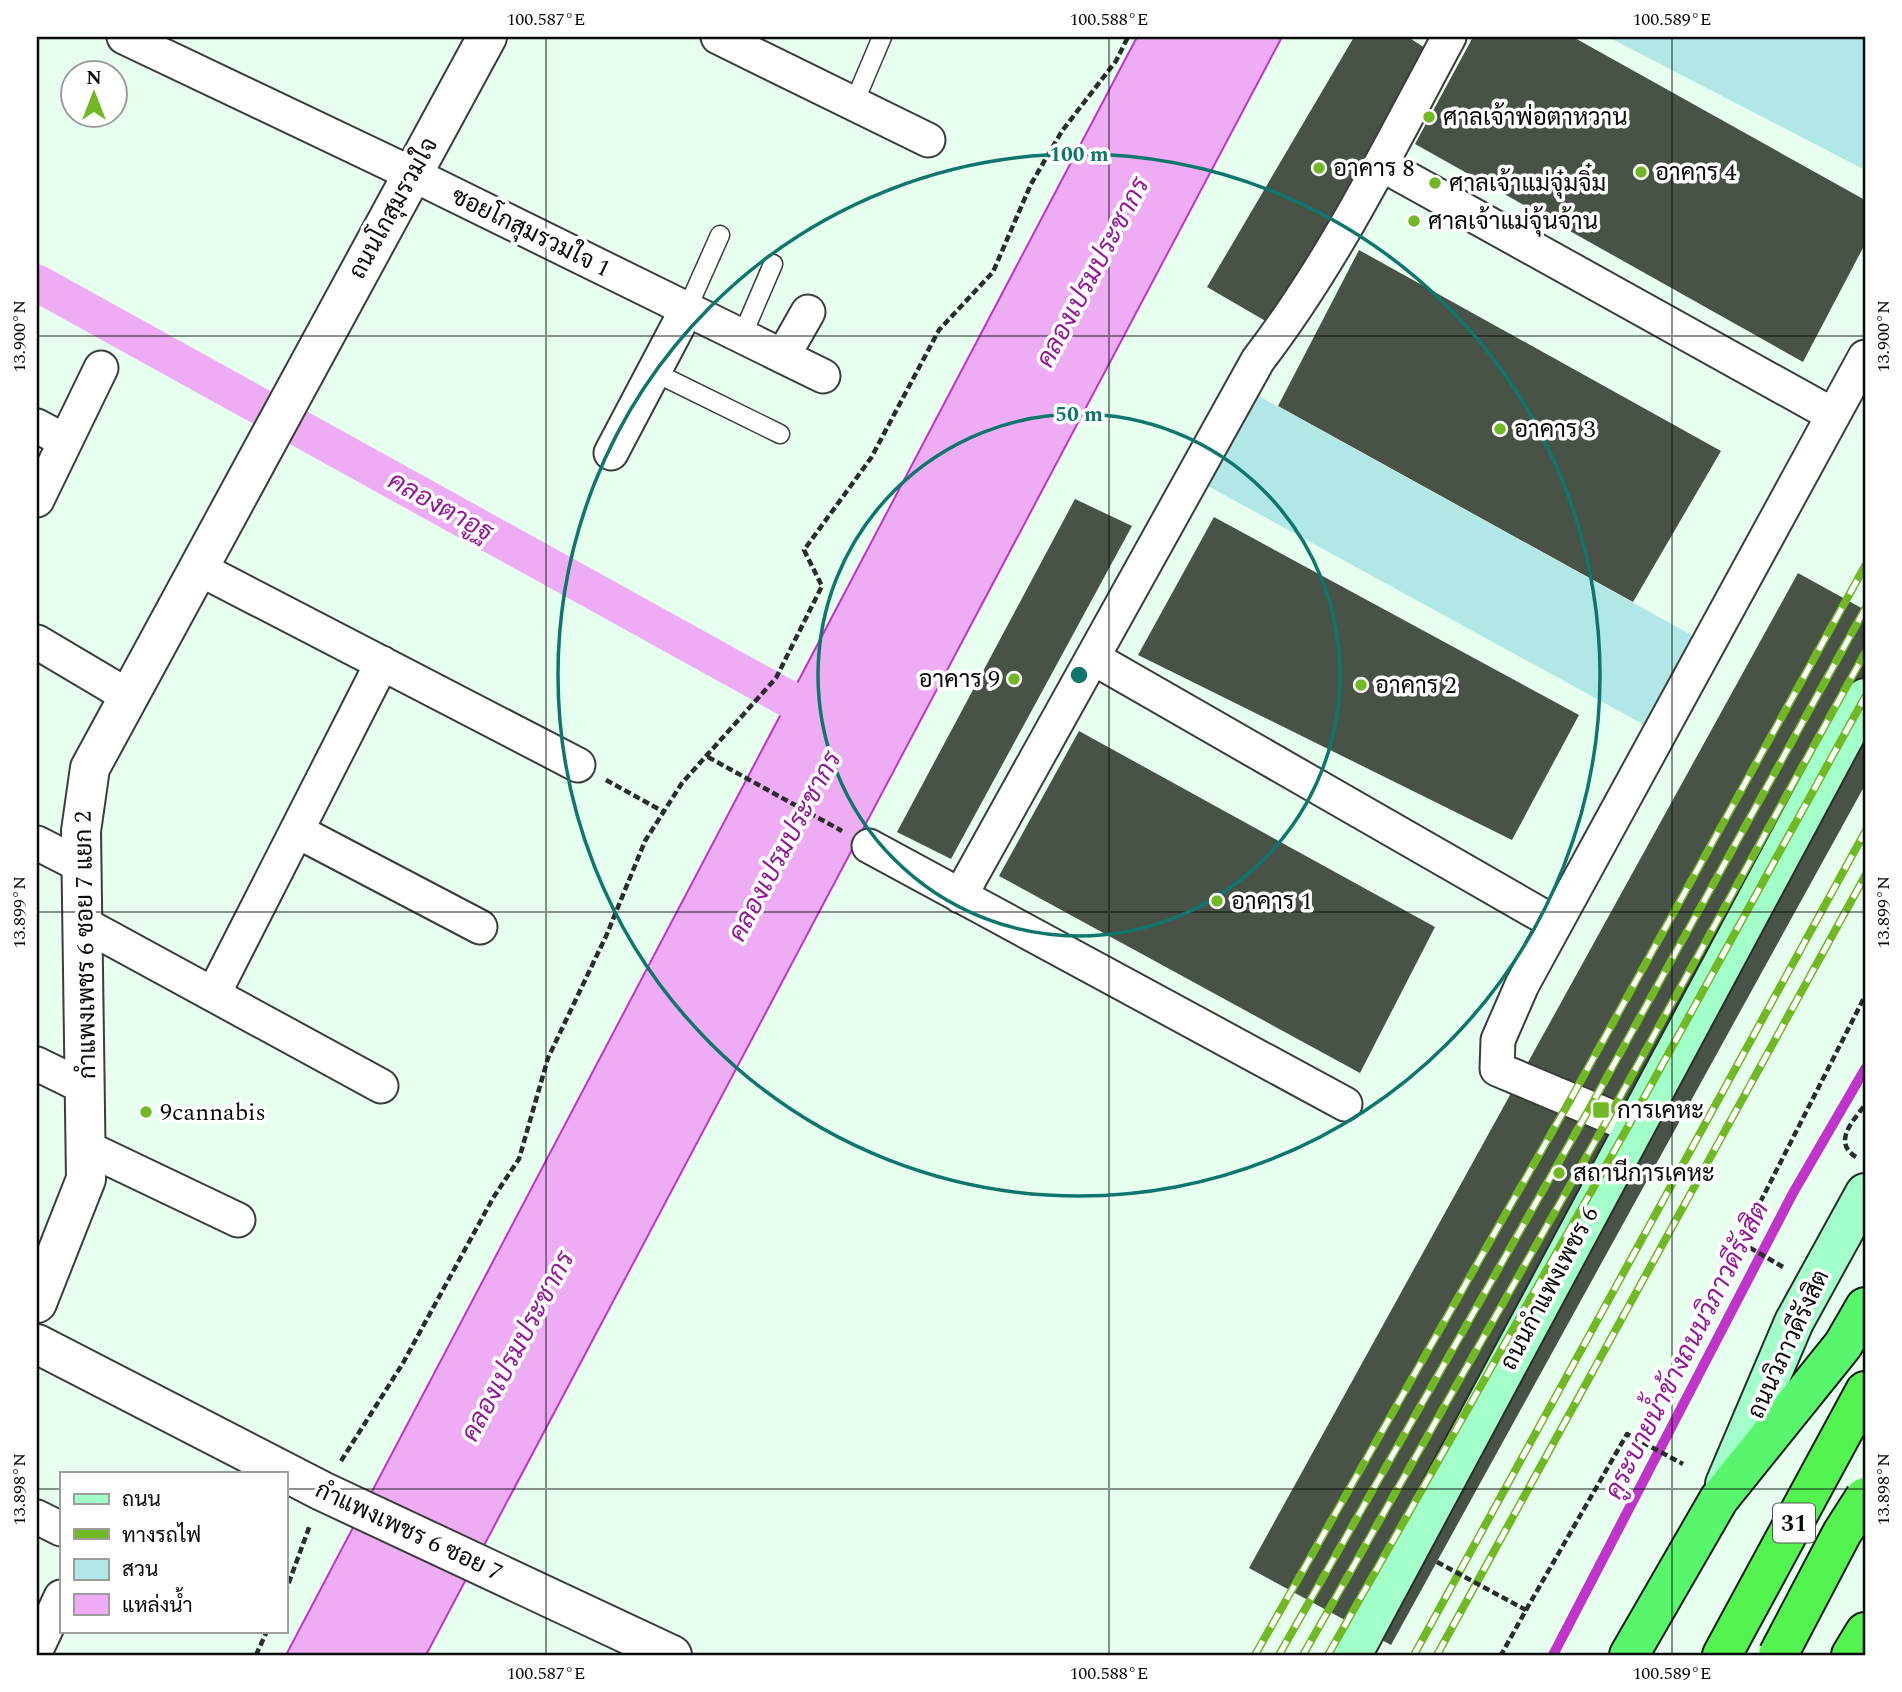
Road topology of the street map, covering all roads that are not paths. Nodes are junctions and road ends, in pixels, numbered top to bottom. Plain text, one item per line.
1 (124, 37) edge
2 (487, 37) edge
3 (719, 37) edge
4 (882, 37) edge
5 (1449, 37) edge
6 (854, 103) junction
7 (928, 140) dead end
8 (1381, 163) junction
9 (412, 174) junction
10 (720, 235) dead end
11 (773, 264) dead end
12 (687, 309) junction
13 (808, 312) dead end
14 (742, 336) junction
15 (783, 356) junction
16 (1865, 357) edge
17 (102, 368) dead end
18 (654, 372) junction
19 (823, 376) dead end
20 (300, 380) joint
21 (1833, 415) junction
22 (37, 426) edge
23 (780, 434) dead end
24 (65, 441) junction
25 (611, 453) dead end
26 (37, 500) edge
27 (198, 568) junction
28 (37, 642) edge
29 (1095, 659) junction
30 (383, 663) junction
31 (128, 696) junction
32 (1865, 698) edge
33 (578, 765) road end
34 (297, 831) junction
35 (859, 840) road end
36 (37, 844) edge
37 (82, 866) junction
38 (960, 896) junction
39 (82, 923) junction
40 (1555, 923) junction
41 (480, 927) dead end
42 (214, 993) junction
43 (37, 1064) edge
44 (381, 1086) dead end
45 (86, 1088) junction
46 (1345, 1104) dead end
47 (1635, 1128) junction
48 (87, 1148) junction
49 (1863, 1177) edge
50 (238, 1220) dead end
51 (37, 1303) edge
52 (1865, 1307) edge
53 (37, 1344) edge
54 (1865, 1391) edge
55 (285, 1472) edge
56 (287, 1473) edge
57 (1865, 1481) edge
58 (1865, 1497) edge
59 (1719, 1499) junction
60 (37, 1517) edge
61 (60, 1528) edge
62 (60, 1599) edge
63 (1865, 1632) edge
64 (37, 1648) edge
65 (672, 1655) edge
66 (1352, 1655) edge
67 (1629, 1655) edge
68 (1722, 1655) edge
69 (1779, 1655) edge
70 (1851, 1655) edge

1 - 9 street, ซอยโกสุมรวมใจ 1
2 - 9 street, ถนนโกสุมรวมใจ
3 - 6 street
4 - 6 lane
5 - 8 street
6 - 7 street
8 - 21 street
8 - 29 street
9 - 12 street, ซอยโกสุมรวมใจ 1
9 - 20 street, ถนนโกสุมรวมใจ
10 - 12 lane
11 - 14 lane
12 - 14 street, ซอยโกสุมรวมใจ 1
12 - 18 street
13 - 15 street
14 - 15 street, ซอยโกสุมรวมใจ 1
15 - 19 street, ซอยโกสุมรวมใจ 1
16 - 21 street
17 - 24 street
18 - 23 lane
18 - 25 street
20 - 27 street, กำแพงเพชร 6 ซอย 7 แยก 2
21 - 40 street
22 - 24 street
24 - 26 street
27 - 30 street
27 - 31 street, กำแพงเพชร 6 ซอย 7 แยก 2
28 - 31 street
29 - 38 street
29 - 40 street
30 - 33 street
30 - 34 street
31 - 37 street, กำแพงเพชร 6 ซอย 7 แยก 2
32 - 47 main road, ถนนกำแพงเพชร 6
34 - 41 street
34 - 42 street
35 - 38 street
36 - 37 street
37 - 39 street, กำแพงเพชร 6 ซอย 7 แยก 2
38 - 46 street
39 - 42 street
39 - 45 street, กำแพงเพชร 6 ซอย 7 แยก 2
40 - 47 street
42 - 44 street
43 - 45 street
45 - 48 street, กำแพงเพชร 6 ซอย 7 แยก 2
47 - 66 main road, ถนนกำแพงเพชร 6
48 - 50 street
48 - 51 street, กำแพงเพชร 6 ซอย 7 แยก 2
49 - 59 main road, ถนนวิภาวดีรังสิต
52 - 59 highway, ถนนวิภาวดีรังสิต
53 - 55 street, กำแพงเพชร 6 ซอย 7
54 - 68 highway, 31
56 - 65 street, กำแพงเพชร 6 ซอย 7
57 - 69 highway, 31
58 - 69 highway, 31, bridge
59 - 67 highway, ถนนวิภาวดีรังสิต
60 - 61 street
62 - 64 street
63 - 70 highway

